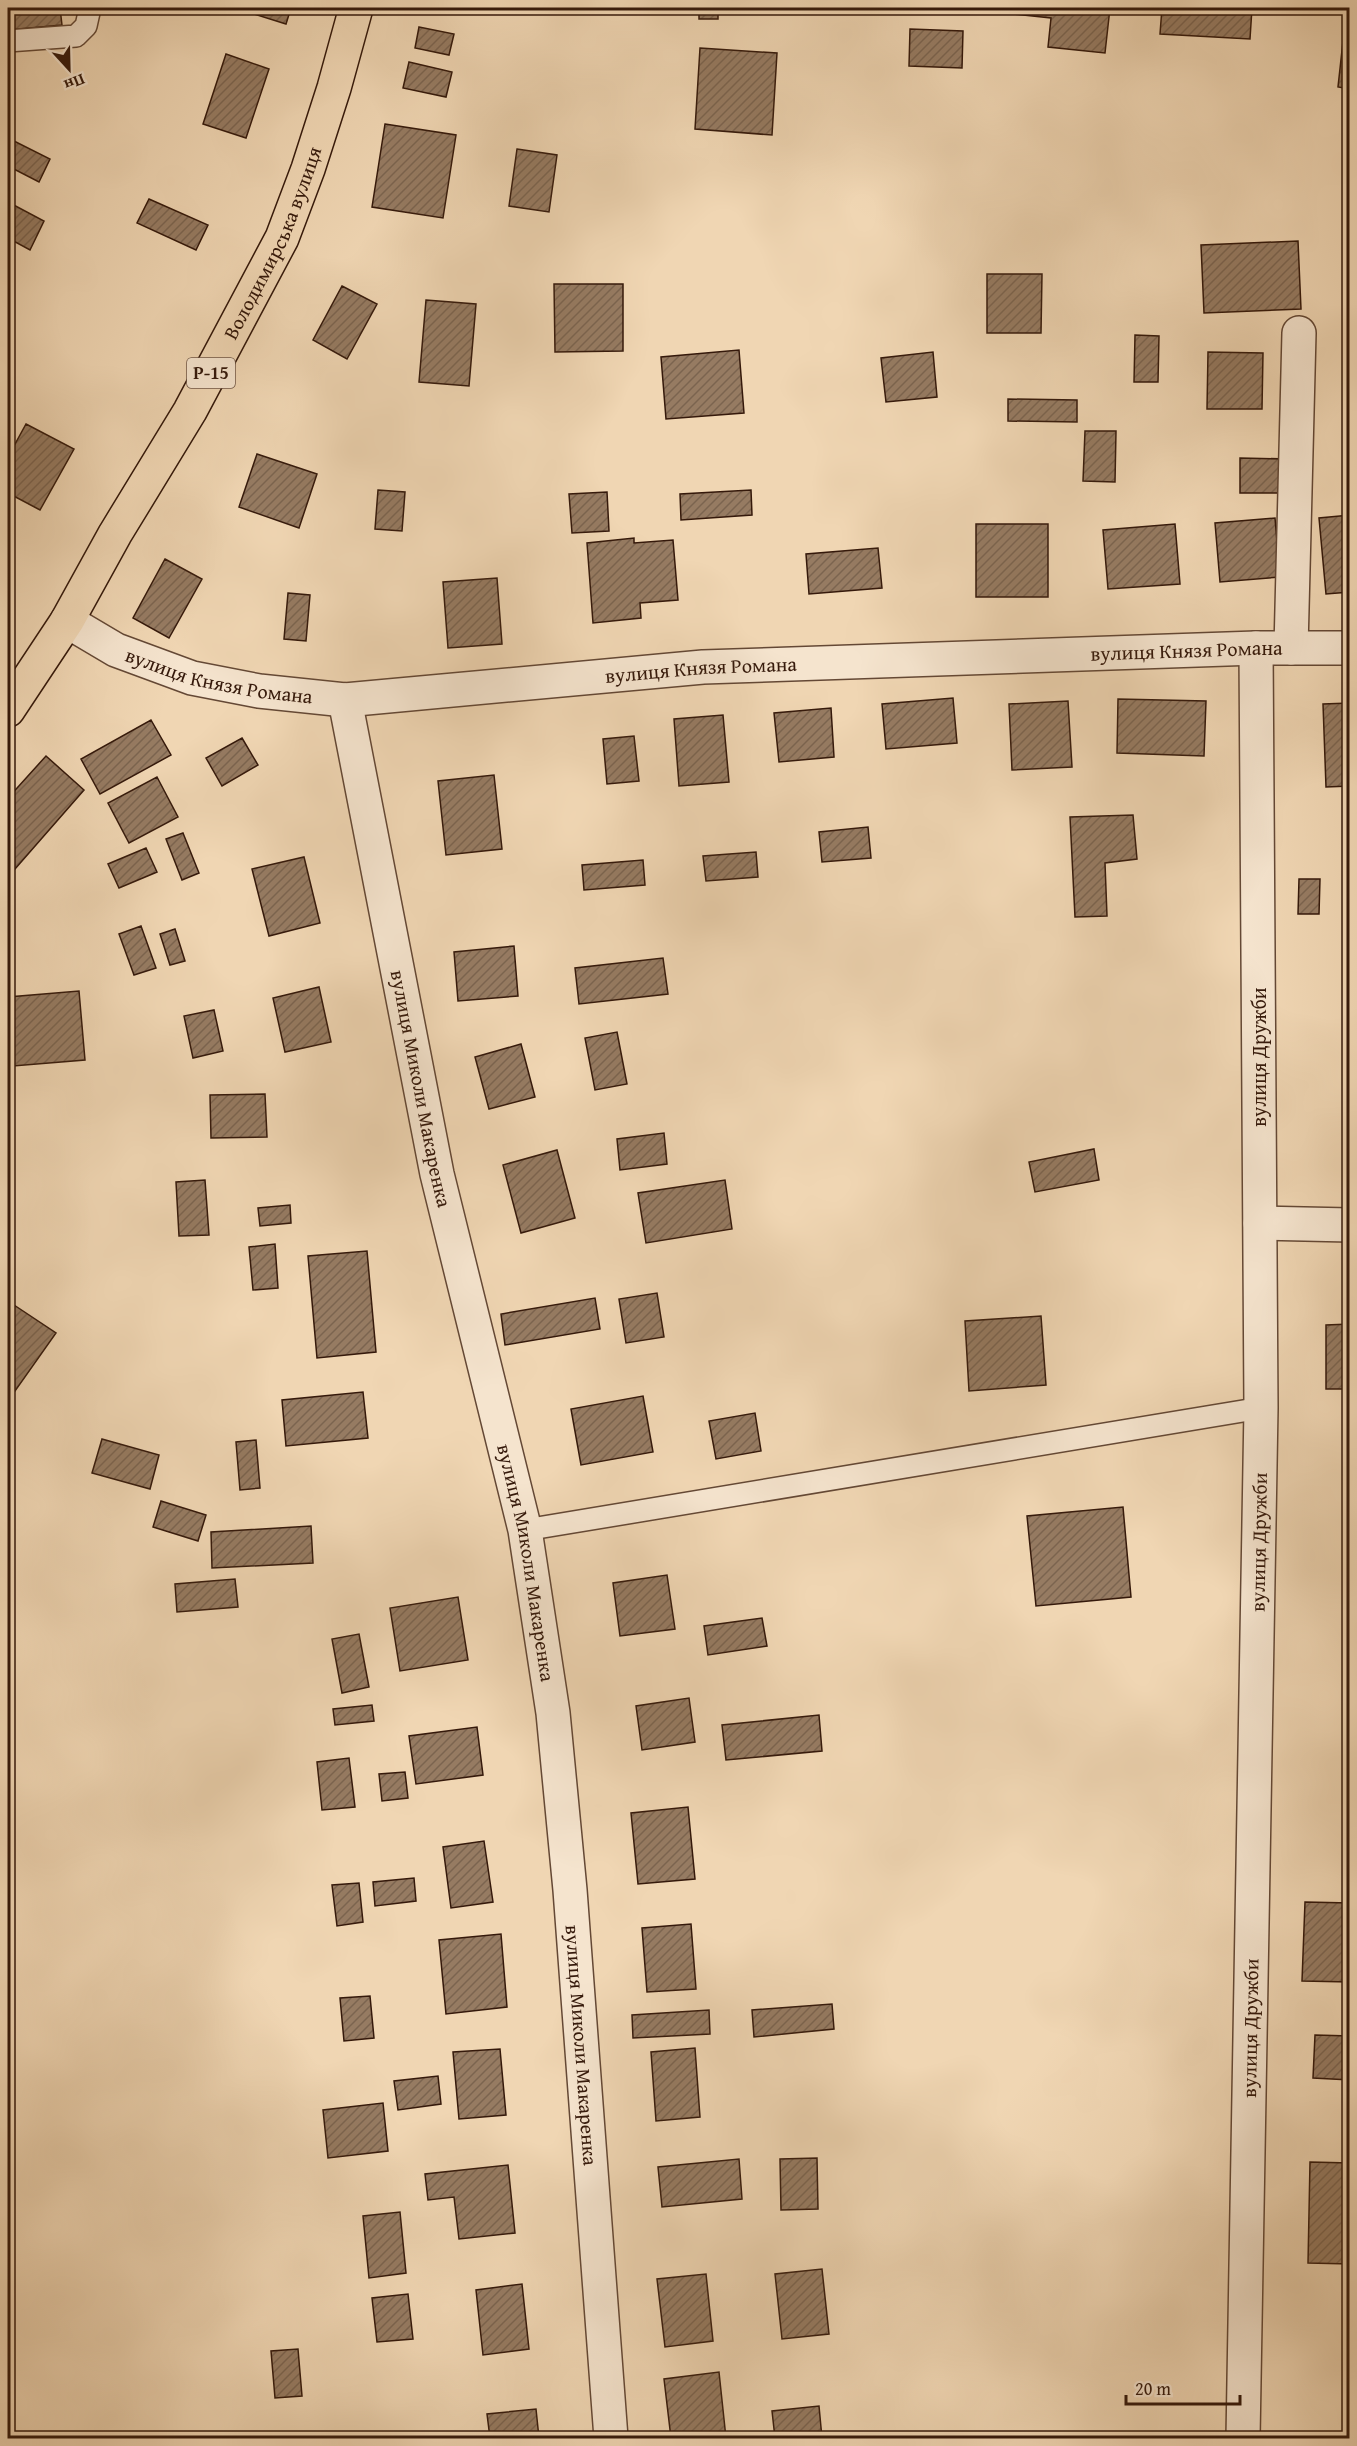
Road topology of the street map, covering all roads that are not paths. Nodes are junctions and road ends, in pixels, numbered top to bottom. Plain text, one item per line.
1 (90, 8) edge
2 (356, 8) edge
3 (8, 41) edge
4 (1299, 333) dead end
5 (67, 621) junction
6 (1256, 648) junction
7 (1292, 648) junction
8 (1350, 648) edge
9 (345, 700) junction
10 (8, 710) edge
11 (1260, 1223) junction
12 (1350, 1225) edge
13 (1261, 1408) junction
14 (525, 1530) junction
15 (610, 2439) edge
16 (1243, 2439) edge

1 - 3 lane
2 - 5 main road, Володимирська вулиця / Р-15
4 - 7 street
5 - 9 street, вулиця Князя Романа
5 - 10 main road, Володимирська вулиця / Р-15
6 - 7 street, вулиця Князя Романа
6 - 9 street, вулиця Князя Романа
6 - 11 street, вулиця Дружби
7 - 8 street, вулиця Князя Романа
9 - 14 street, вулиця Миколи Макаренка
11 - 12 street
11 - 13 street, вулиця Дружби
13 - 14 lane
13 - 16 street, вулиця Дружби
14 - 15 street, вулиця Миколи Макаренка

